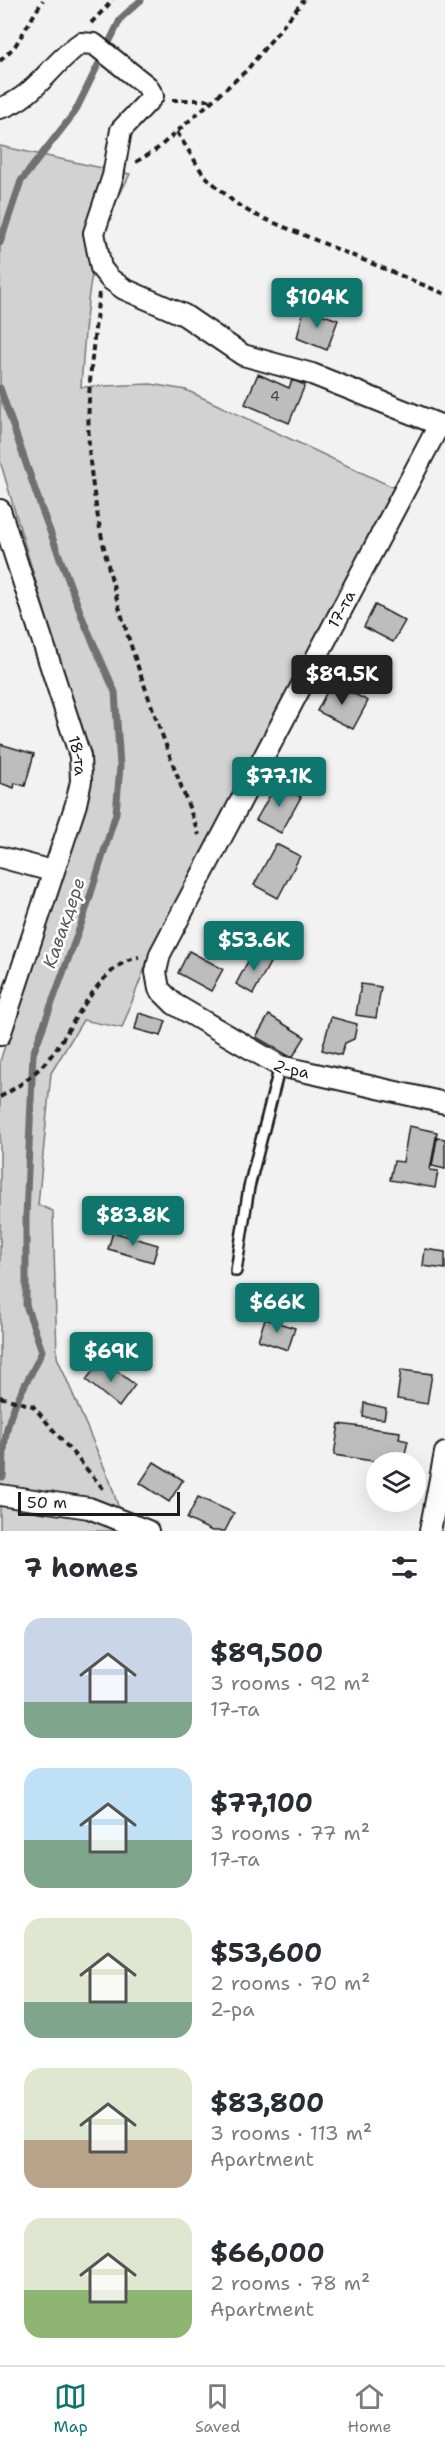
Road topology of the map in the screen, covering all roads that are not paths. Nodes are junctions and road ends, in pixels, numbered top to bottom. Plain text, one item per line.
1 (0, 108) edge
2 (442, 426) edge
3 (0, 510) edge
4 (0, 857) edge
5 (52, 871) junction
6 (159, 989) joint
7 (0, 1035) edge
8 (280, 1066) junction
9 (445, 1103) edge
10 (236, 1271) dead end
11 (445, 1453) edge
12 (0, 1495) edge
13 (148, 1531) edge
14 (430, 1531) edge

1 - 2 street
2 - 6 street, 17-та
3 - 5 street, 18-та
4 - 5 street
5 - 7 street, 18-та
6 - 8 street, 2-ра
8 - 9 street, 2-ра
8 - 10 lane
11 - 14 street
12 - 13 street

